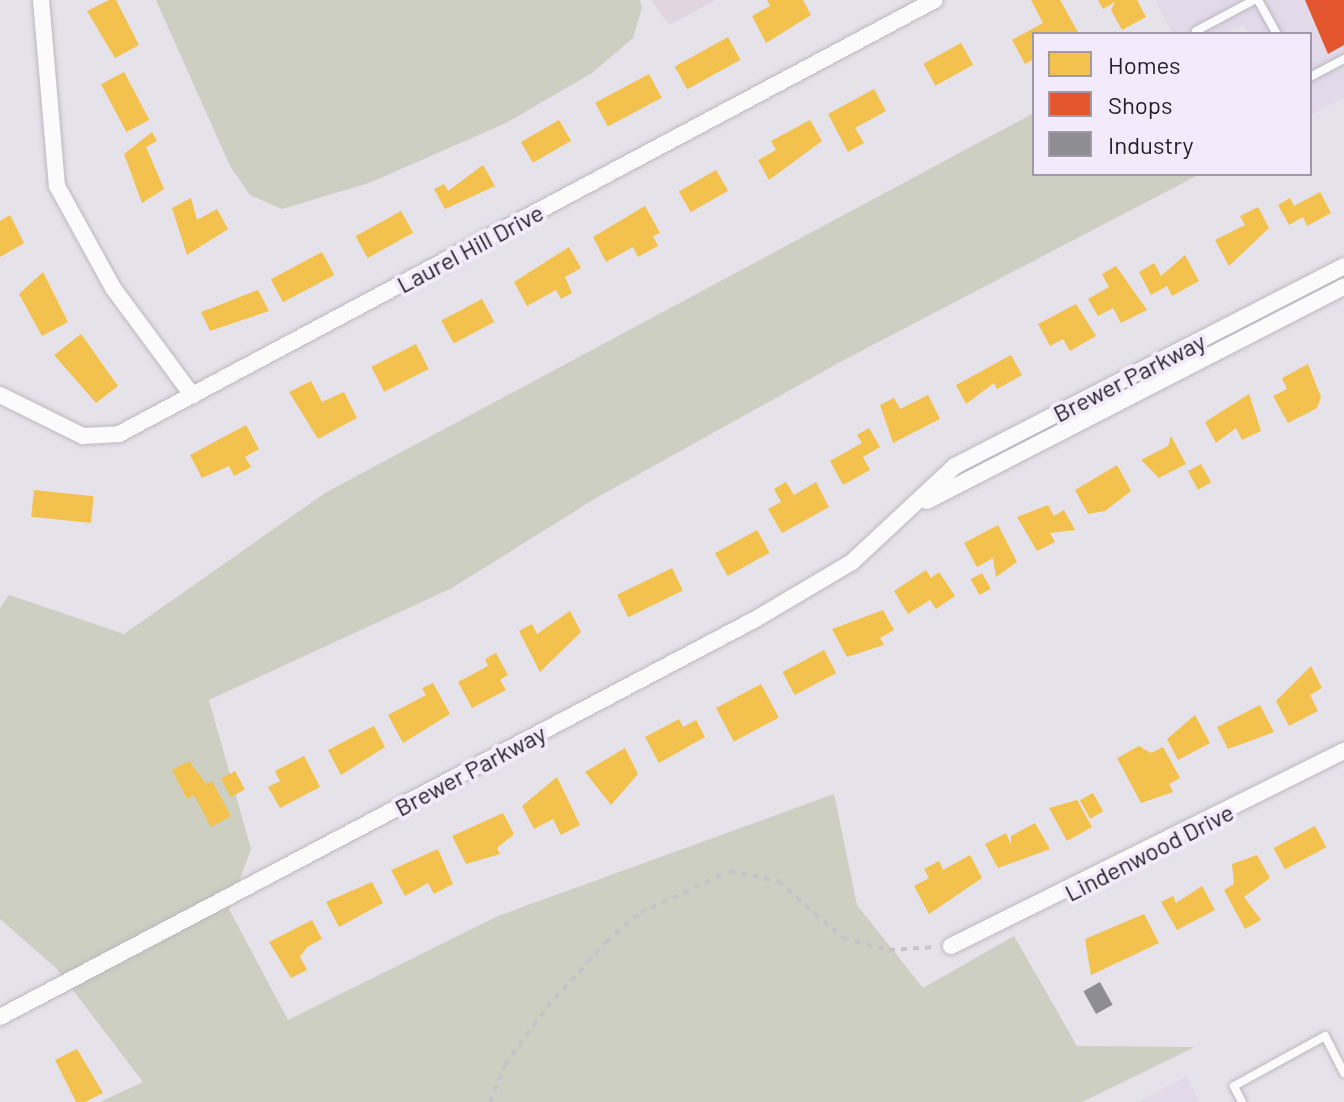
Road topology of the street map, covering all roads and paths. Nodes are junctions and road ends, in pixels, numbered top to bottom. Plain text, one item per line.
1 (41, 0) edge
2 (935, 0) edge
3 (1256, 0) edge
4 (1196, 31) dead end
5 (1276, 32) edge
6 (1344, 59) edge
7 (1312, 76) edge
8 (1344, 266) edge
9 (1344, 287) edge
10 (0, 395) edge
11 (193, 396) junction
12 (926, 501) junction
13 (1344, 751) edge
14 (951, 946) joint
15 (0, 1017) edge
16 (1344, 1073) edge
17 (490, 1102) edge
18 (1242, 1102) edge

1 - 11 street
2 - 11 street, Laurel Hill Drive
3 - 4 lane
3 - 5 lane
6 - 7 lane
8 - 12 street, Brewer Parkway
9 - 12 street, Brewer Parkway
10 - 11 street, Laurel Hill Drive
12 - 15 street, Brewer Parkway
13 - 14 street, Lindenwood Drive
14 - 17 path
16 - 18 lane

